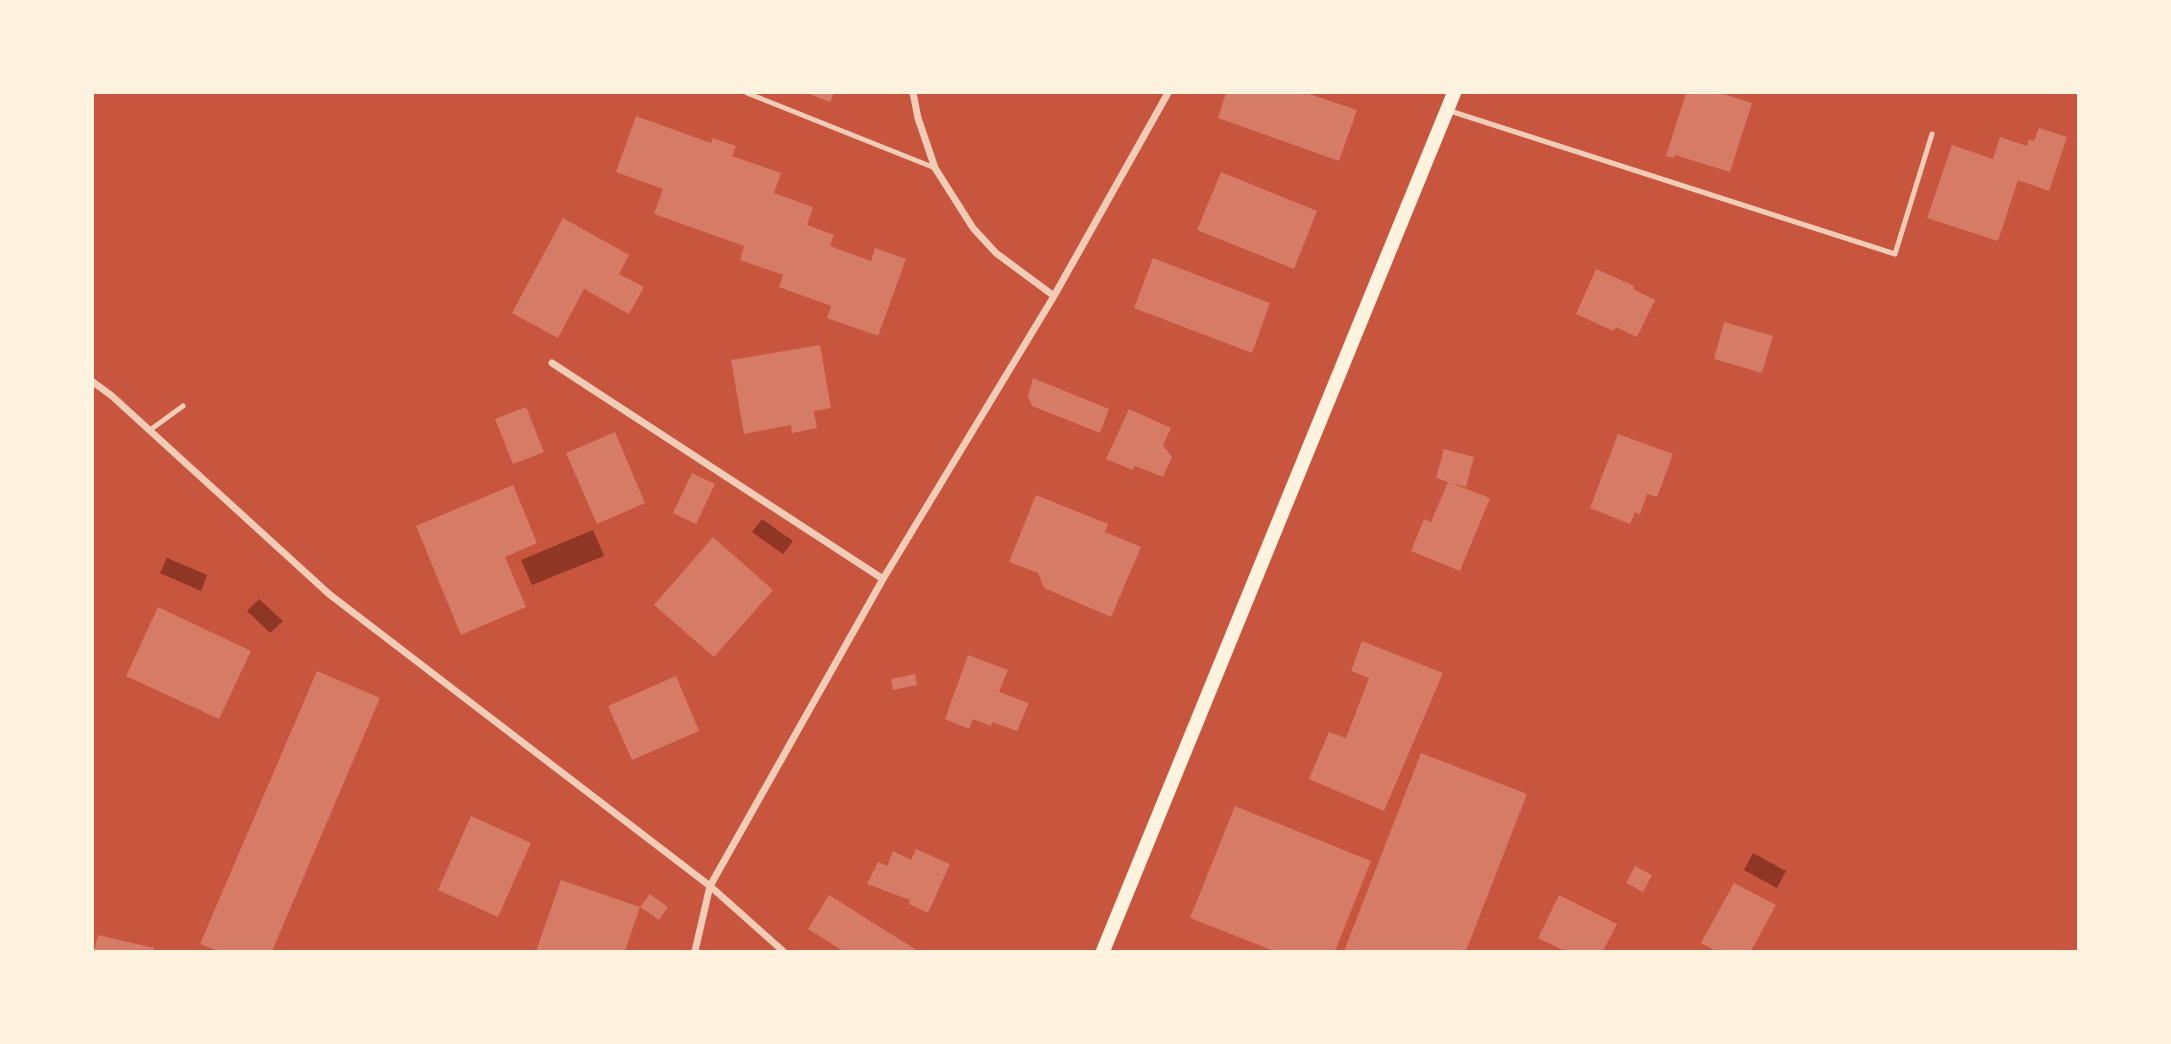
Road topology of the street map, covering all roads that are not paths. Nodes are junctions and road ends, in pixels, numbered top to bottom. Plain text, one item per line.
1 (747, 93) edge
2 (913, 93) edge
3 (1168, 93) edge
4 (1454, 93) edge
5 (1447, 110) junction
6 (1932, 134) dead end
7 (935, 168) junction
8 (1054, 296) junction
9 (552, 363) dead end
10 (93, 382) edge
11 (183, 406) dead end
12 (150, 430) junction
13 (883, 579) junction
14 (710, 886) junction
15 (695, 951) edge
16 (783, 951) edge
17 (1103, 951) edge

1 - 7 lane
2 - 7 street
3 - 8 street
4 - 5 main road
5 - 6 lane
5 - 17 main road
7 - 8 street
8 - 13 street
9 - 13 street
10 - 12 street
11 - 12 lane
12 - 14 street
13 - 14 street
14 - 15 street
14 - 16 street

